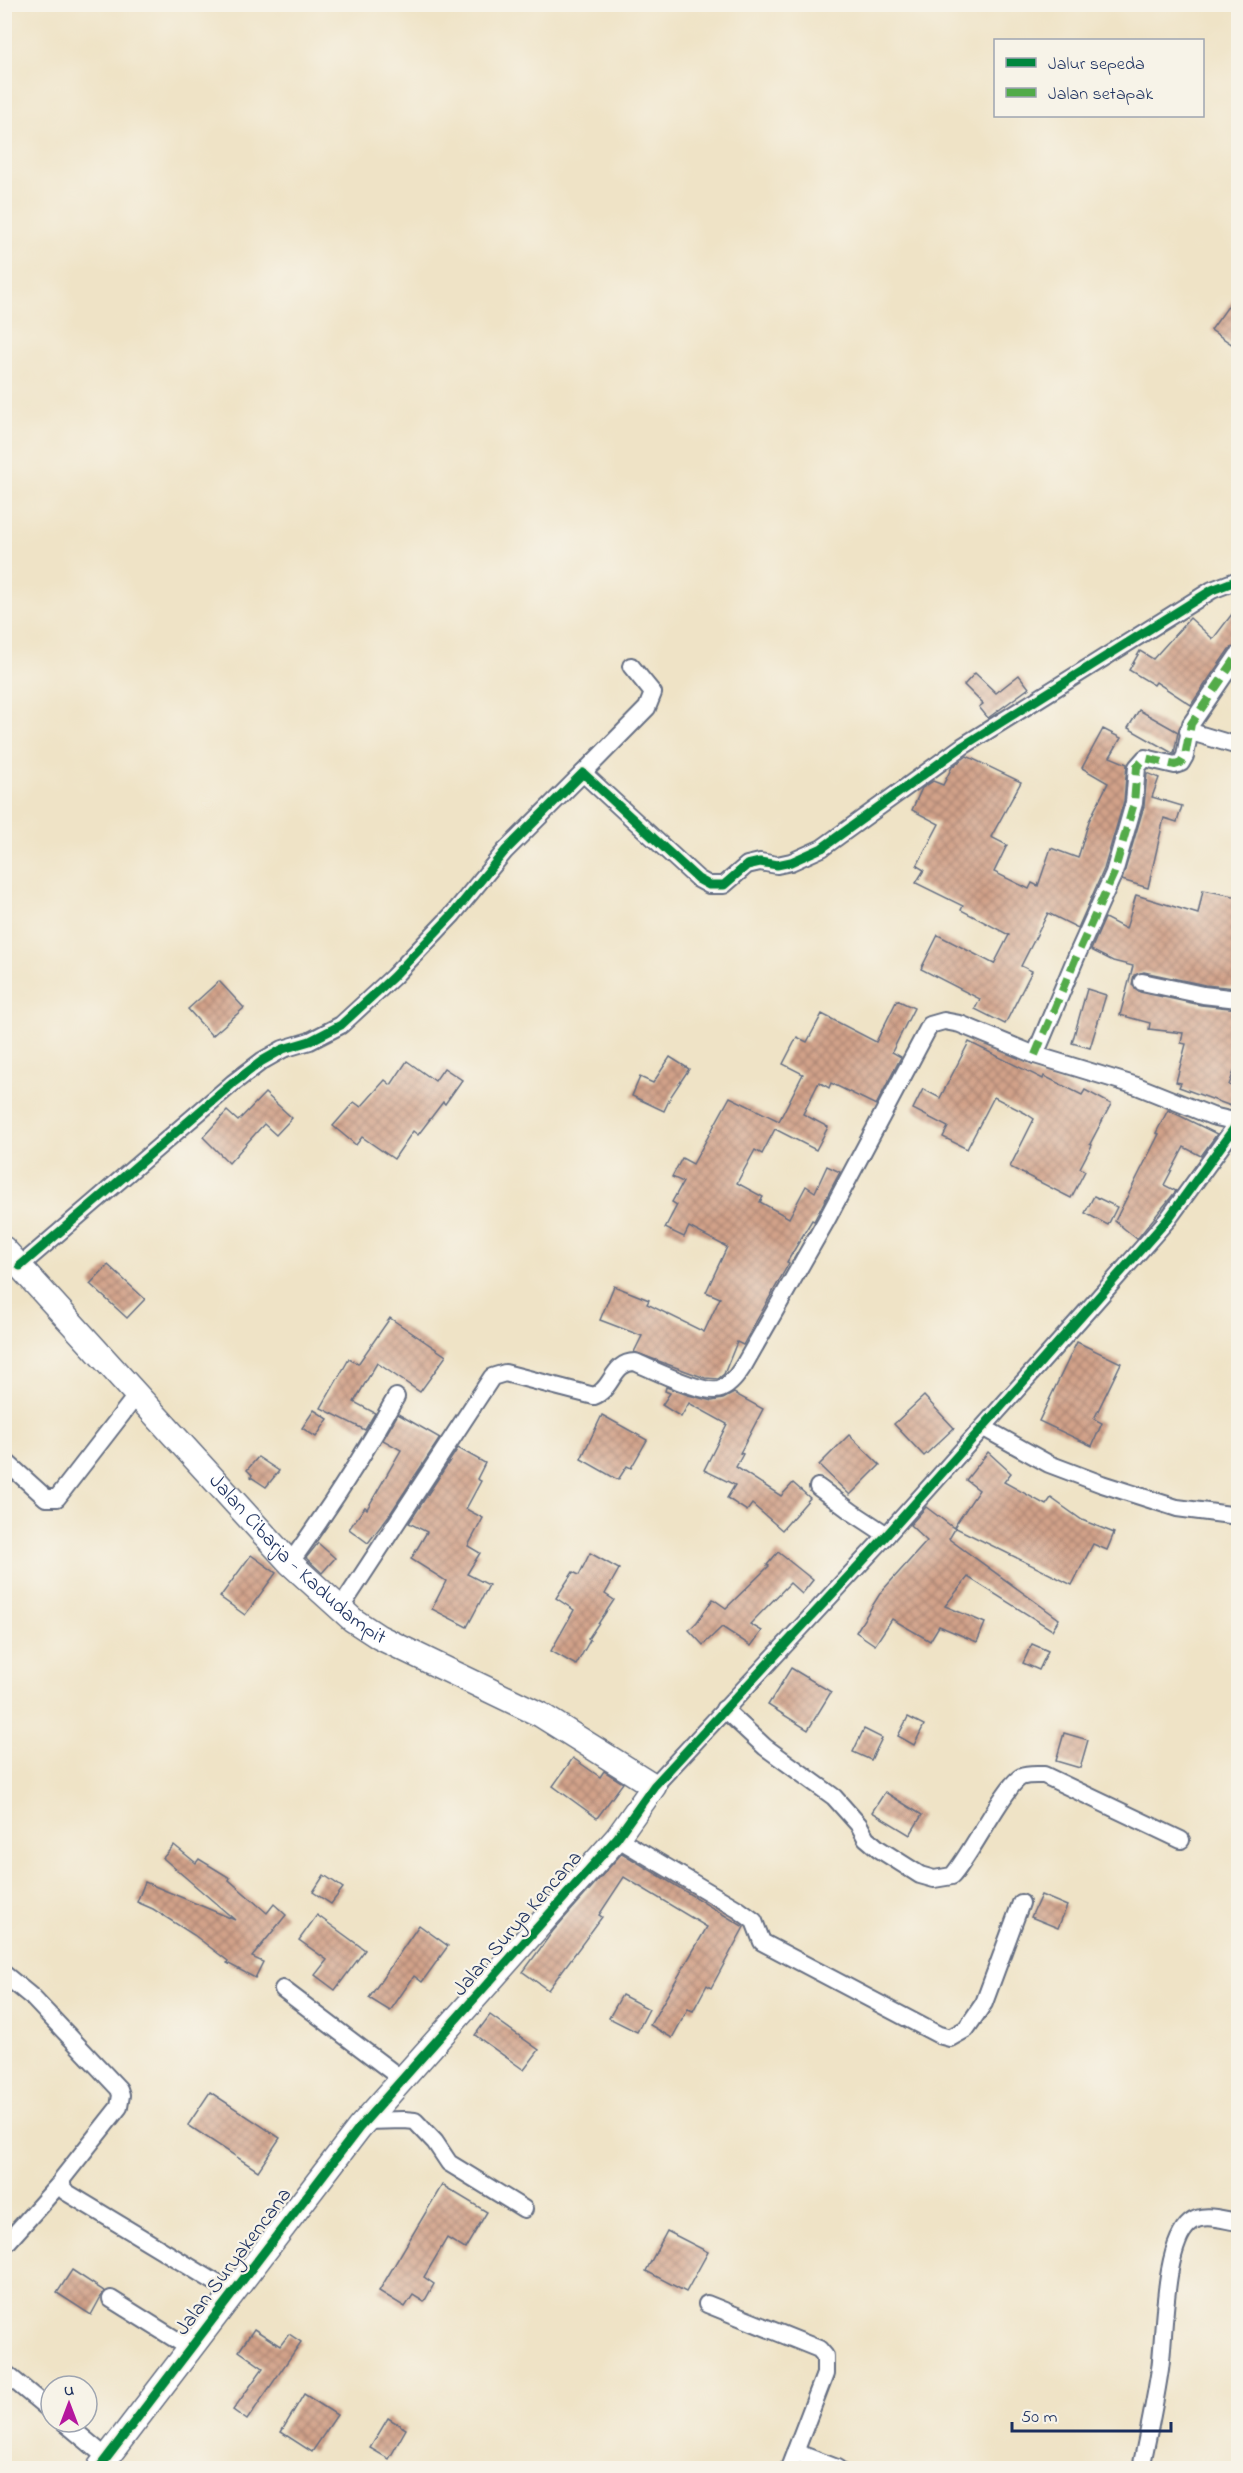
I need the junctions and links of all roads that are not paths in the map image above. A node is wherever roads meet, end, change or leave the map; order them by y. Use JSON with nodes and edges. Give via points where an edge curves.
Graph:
{"nodes":[{"id":1,"x":1239,"y":580,"type":"edge"},
{"id":2,"x":1239,"y":656,"type":"edge"},
{"id":3,"x":631,"y":666,"type":"dead end"},
{"id":4,"x":1188,"y":731,"type":"junction"},
{"id":5,"x":1239,"y":747,"type":"edge"},
{"id":6,"x":583,"y":773,"type":"junction"},
{"id":7,"x":1142,"y":982,"type":"dead end"},
{"id":8,"x":1239,"y":999,"type":"edge"},
{"id":9,"x":1035,"y":1055,"type":"junction"},
{"id":10,"x":1239,"y":1123,"type":"edge"},
{"id":11,"x":12,"y":1258,"type":"edge"},
{"id":12,"x":136,"y":1396,"type":"junction"},
{"id":13,"x":396,"y":1397,"type":"dead end"},
{"id":14,"x":984,"y":1428,"type":"junction"},
{"id":15,"x":4,"y":1460,"type":"edge"},
{"id":16,"x":818,"y":1487,"type":"dead end"},
{"id":17,"x":1239,"y":1516,"type":"edge"},
{"id":18,"x":887,"y":1535,"type":"junction"},
{"id":19,"x":290,"y":1563,"type":"junction"},
{"id":20,"x":340,"y":1609,"type":"junction"},
{"id":21,"x":724,"y":1709,"type":"junction"},
{"id":22,"x":654,"y":1786,"type":"junction"},
{"id":23,"x":617,"y":1838,"type":"junction"},
{"id":24,"x":1181,"y":1840,"type":"dead end"},
{"id":25,"x":1021,"y":1903,"type":"dead end"},
{"id":26,"x":4,"y":1974,"type":"edge"},
{"id":27,"x":283,"y":1989,"type":"dead end"},
{"id":28,"x":403,"y":2080,"type":"junction"},
{"id":29,"x":365,"y":2121,"type":"junction"},
{"id":30,"x":61,"y":2182,"type":"junction"},
{"id":31,"x":524,"y":2209,"type":"dead end"},
{"id":32,"x":1239,"y":2222,"type":"edge"},
{"id":33,"x":4,"y":2246,"type":"edge"},
{"id":34,"x":233,"y":2293,"type":"junction"},
{"id":35,"x":111,"y":2299,"type":"dead end"},
{"id":36,"x":707,"y":2304,"type":"dead end"},
{"id":37,"x":191,"y":2349,"type":"junction"},
{"id":38,"x":4,"y":2372,"type":"edge"},
{"id":39,"x":39,"y":2401,"type":"edge"},
{"id":40,"x":75,"y":2434,"type":"edge"},
{"id":41,"x":795,"y":2452,"type":"junction"},
{"id":42,"x":103,"y":2463,"type":"edge"},
{"id":43,"x":789,"y":2469,"type":"edge"},
{"id":44,"x":837,"y":2469,"type":"edge"},
{"id":45,"x":1141,"y":2469,"type":"edge"}],
"edges":[{"from":1,"to":6,"type":"street","via":[[1212,590],[963,746],[822,848],[791,862],[747,865],[724,885],[709,885],[698,879]]},
{"from":2,"to":4,"type":"street"},
{"from":3,"to":6,"type":"street","via":[[653,693],[652,700]]},
{"from":4,"to":5,"type":"street"},
{"from":4,"to":9,"type":"street","via":[[1181,763],[1145,758],[1137,768],[1134,803],[1114,873]]},
{"from":6,"to":11,"type":"street","via":[[504,851],[446,922],[341,1025],[262,1061]]},
{"from":7,"to":8,"type":"street"},
{"from":9,"to":10,"type":"street"},
{"from":9,"to":20,"type":"street","via":[[960,1024],[944,1021],[930,1025],[826,1221],[731,1383],[708,1391],[635,1362],[623,1364],[602,1393],[594,1396],[505,1373],[492,1377]]},
{"from":10,"to":14,"type":"street","via":[[1168,1219]]},
{"from":11,"to":12,"type":"street","name":"Jalan Cibarja - Kadudampit"},
{"from":12,"to":15,"type":"street","via":[[57,1498],[46,1498]]},
{"from":12,"to":19,"type":"street","name":"Jalan Cibarja - Kadudampit"},
{"from":13,"to":19,"type":"street","via":[[356,1467]]},
{"from":14,"to":17,"type":"street","via":[[1049,1464],[1102,1484],[1177,1508]]},
{"from":14,"to":18,"type":"street"},
{"from":16,"to":18,"type":"street"},
{"from":18,"to":21,"type":"street"},
{"from":19,"to":20,"type":"street","name":"Jalan Cibarja - Kadudampit"},
{"from":20,"to":22,"type":"street","name":"Jalan Cibarja - Kadudampit","via":[[380,1637],[541,1715]]},
{"from":21,"to":22,"type":"street"},
{"from":21,"to":24,"type":"street","via":[[765,1748],[834,1797],[866,1838],[920,1875],[934,1879],[952,1876],[1010,1787],[1019,1778],[1029,1776],[1044,1775]]},
{"from":22,"to":23,"type":"street","name":"Jalan Surya Kencana"},
{"from":23,"to":25,"type":"street","via":[[754,1921],[762,1942],[950,2038],[966,2029],[984,2003]]},
{"from":23,"to":28,"type":"street","name":"Jalan Surya Kencana"},
{"from":26,"to":30,"type":"street","via":[[32,1997],[121,2095],[119,2107]]},
{"from":27,"to":28,"type":"street"},
{"from":28,"to":29,"type":"street","name":"Jalan Suryakencana"},
{"from":29,"to":31,"type":"street","via":[[415,2121],[449,2163]]},
{"from":29,"to":34,"type":"street","name":"Jalan Suryakencana"},
{"from":30,"to":33,"type":"street"},
{"from":30,"to":34,"type":"street","via":[[70,2195]]},
{"from":32,"to":45,"type":"street","via":[[1202,2217],[1188,2225],[1179,2240],[1167,2291],[1160,2367]]},
{"from":34,"to":37,"type":"street","name":"Jalan Suryakencana"},
{"from":35,"to":37,"type":"street"},
{"from":36,"to":41,"type":"street","via":[[819,2349],[825,2356],[825,2374]]},
{"from":37,"to":42,"type":"street","name":"Jalan Suryakencana"},
{"from":38,"to":39,"type":"street"},
{"from":40,"to":42,"type":"street"},
{"from":41,"to":43,"type":"street"},
{"from":41,"to":44,"type":"street"}]}
